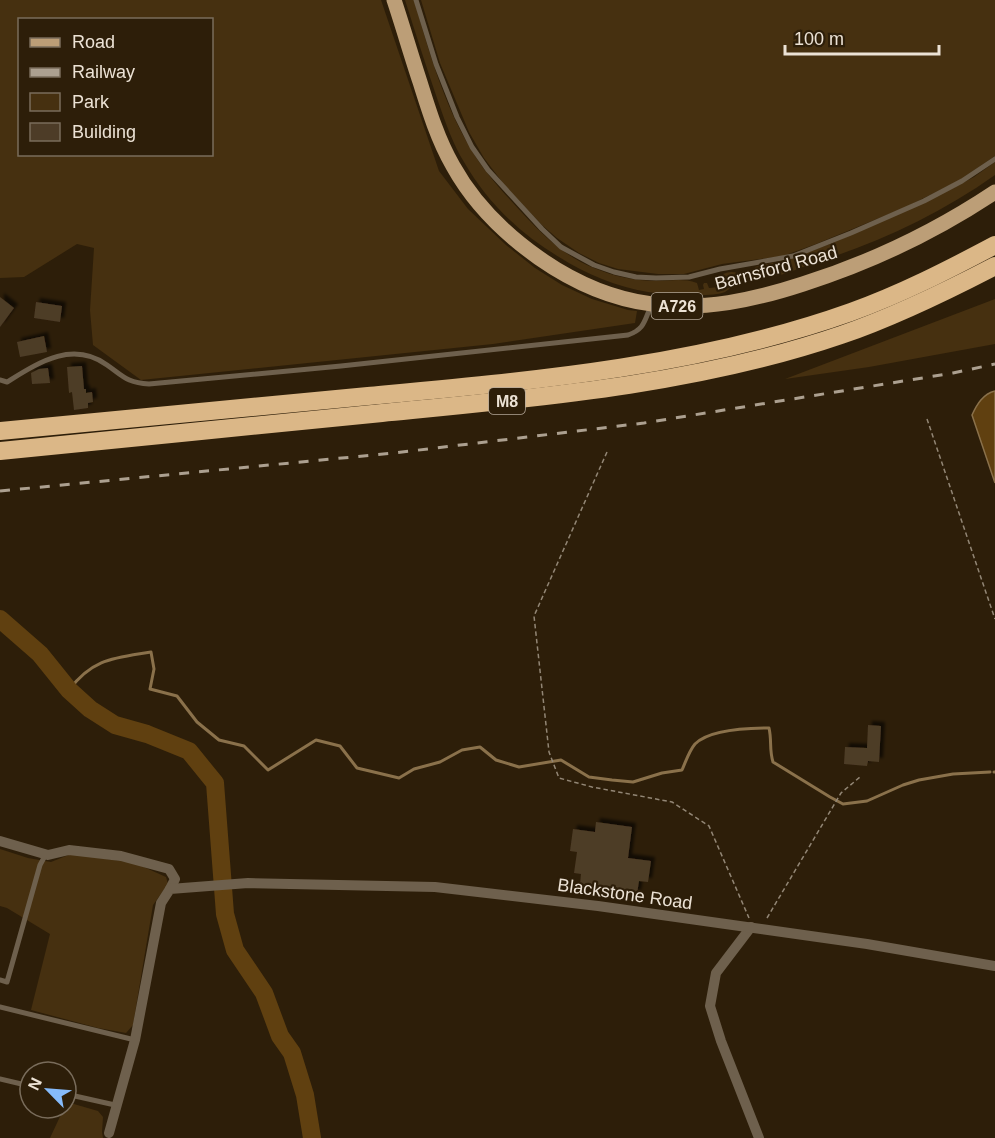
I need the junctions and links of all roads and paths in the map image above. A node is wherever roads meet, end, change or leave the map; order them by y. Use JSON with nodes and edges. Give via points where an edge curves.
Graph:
{"nodes":[{"id":1,"x":394,"y":0,"type":"edge"},
{"id":2,"x":416,"y":0,"type":"edge"},
{"id":3,"x":995,"y":159,"type":"edge"},
{"id":4,"x":995,"y":192,"type":"edge"},
{"id":5,"x":995,"y":239,"type":"edge"},
{"id":6,"x":995,"y":245,"type":"edge"},
{"id":7,"x":970,"y":258,"type":"junction"},
{"id":8,"x":995,"y":266,"type":"edge"},
{"id":9,"x":651,"y":304,"type":"junction"},
{"id":10,"x":0,"y":380,"type":"edge"},
{"id":11,"x":927,"y":419,"type":"dead end"},
{"id":12,"x":0,"y":431,"type":"edge"},
{"id":13,"x":0,"y":451,"type":"edge"},
{"id":14,"x":607,"y":452,"type":"dead end"},
{"id":15,"x":995,"y":620,"type":"edge"},
{"id":16,"x":860,"y":777,"type":"dead end"},
{"id":17,"x":0,"y":841,"type":"edge"},
{"id":18,"x":46,"y":854,"type":"junction"},
{"id":19,"x":170,"y":889,"type":"junction"},
{"id":20,"x":756,"y":928,"type":"junction"},
{"id":21,"x":995,"y":966,"type":"edge"},
{"id":22,"x":0,"y":980,"type":"edge"},
{"id":23,"x":0,"y":1007,"type":"edge"},
{"id":24,"x":135,"y":1040,"type":"junction"},
{"id":25,"x":0,"y":1079,"type":"edge"},
{"id":26,"x":18,"y":1083,"type":"edge"},
{"id":27,"x":78,"y":1097,"type":"edge"},
{"id":28,"x":116,"y":1105,"type":"junction"},
{"id":29,"x":109,"y":1133,"type":"dead end"},
{"id":30,"x":759,"y":1138,"type":"edge"}],
"edges":[{"from":1,"to":9,"type":"main road","name":"Barnsford Road","number":"A726","via":[[434,125],[454,168],[477,201],[516,242],[559,271],[606,293]]},
{"from":2,"to":3,"type":"lane","via":[[457,117],[488,170],[561,247],[614,272],[636,277],[689,277],[793,256],[924,201]]},
{"from":4,"to":9,"type":"main road","name":"Barnsford Road","number":"A726","via":[[911,241],[829,276],[731,303],[696,307]]},
{"from":5,"to":7,"type":"highway","number":"M8"},
{"from":6,"to":7,"type":"highway","number":"M8"},
{"from":7,"to":12,"type":"highway","number":"M8","via":[[936,277],[852,312],[723,348],[645,363],[447,389]]},
{"from":8,"to":13,"type":"highway","number":"M8","via":[[928,300],[840,335],[692,373],[493,402]]},
{"from":9,"to":10,"type":"lane","via":[[646,320],[637,332],[628,335],[148,384],[124,378],[92,356],[78,354],[45,360],[8,382]]},
{"from":11,"to":15,"type":"path"},
{"from":14,"to":20,"type":"path","via":[[534,616],[549,753],[559,777],[672,802],[709,826]]},
{"from":16,"to":20,"type":"path","via":[[840,793]]},
{"from":17,"to":18,"type":"street"},
{"from":18,"to":19,"type":"street","via":[[69,850],[121,856],[169,869],[176,879]]},
{"from":18,"to":22,"type":"lane","via":[[7,982]]},
{"from":19,"to":20,"type":"street","name":"Blackstone Road","via":[[248,883],[435,887]]},
{"from":19,"to":24,"type":"street","via":[[161,903]]},
{"from":20,"to":21,"type":"street","name":"Blackstone Road"},
{"from":20,"to":30,"type":"street","via":[[716,973],[710,1006]]},
{"from":23,"to":24,"type":"lane"},
{"from":24,"to":28,"type":"street"},
{"from":25,"to":26,"type":"lane"},
{"from":27,"to":28,"type":"lane"},
{"from":28,"to":29,"type":"street"}]}
